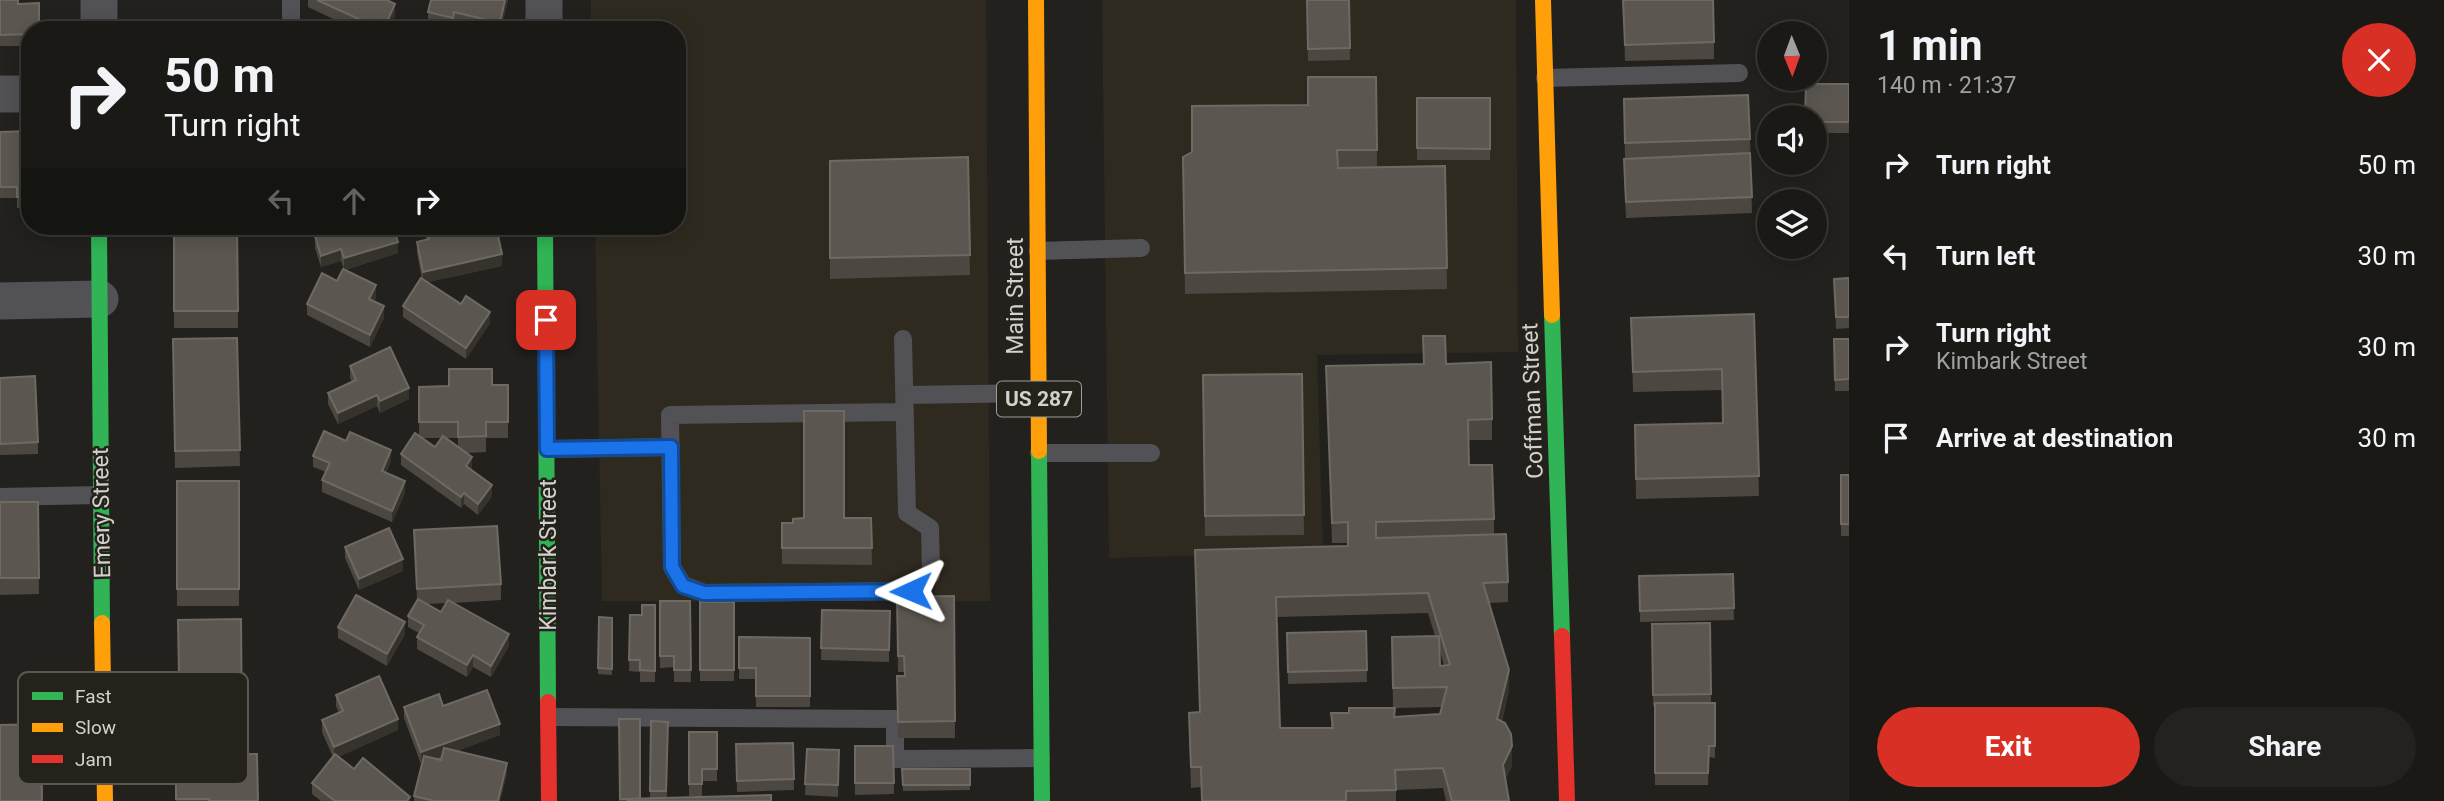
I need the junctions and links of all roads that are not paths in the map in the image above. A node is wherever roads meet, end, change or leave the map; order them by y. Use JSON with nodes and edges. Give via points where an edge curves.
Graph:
{"nodes":[{"id":1,"x":99,"y":0,"type":"edge"},
{"id":2,"x":290,"y":0,"type":"edge"},
{"id":3,"x":544,"y":0,"type":"edge"},
{"id":4,"x":1036,"y":0,"type":"edge"},
{"id":5,"x":1543,"y":0,"type":"edge"},
{"id":6,"x":99,"y":21,"type":"edge"},
{"id":7,"x":291,"y":21,"type":"edge"},
{"id":8,"x":544,"y":21,"type":"edge"},
{"id":9,"x":1739,"y":73,"type":"dead end"},
{"id":10,"x":1545,"y":78,"type":"junction"},
{"id":11,"x":0,"y":94,"type":"edge"},
{"id":12,"x":21,"y":94,"type":"edge"},
{"id":13,"x":99,"y":235,"type":"edge"},
{"id":14,"x":545,"y":235,"type":"edge"},
{"id":15,"x":1141,"y":248,"type":"dead end"},
{"id":16,"x":1038,"y":251,"type":"junction"},
{"id":17,"x":100,"y":299,"type":"junction"},
{"id":18,"x":0,"y":301,"type":"edge"},
{"id":19,"x":903,"y":339,"type":"dead end"},
{"id":20,"x":1039,"y":393,"type":"junction"},
{"id":21,"x":905,"y":404,"type":"junction"},
{"id":22,"x":671,"y":447,"type":"junction"},
{"id":23,"x":547,"y":449,"type":"junction"},
{"id":24,"x":1039,"y":453,"type":"junction"},
{"id":25,"x":1151,"y":453,"type":"dead end"},
{"id":26,"x":100,"y":495,"type":"junction"},
{"id":27,"x":0,"y":497,"type":"edge"},
{"id":28,"x":103,"y":672,"type":"edge"},
{"id":29,"x":548,"y":717,"type":"junction"},
{"id":30,"x":1041,"y":758,"type":"junction"},
{"id":31,"x":549,"y":801,"type":"edge"},
{"id":32,"x":1042,"y":801,"type":"edge"},
{"id":33,"x":1567,"y":801,"type":"edge"}],
"edges":[{"from":1,"to":6,"type":"street"},
{"from":2,"to":7,"type":"lane"},
{"from":3,"to":8,"type":"street"},
{"from":4,"to":16,"type":"main road","name":"Main Street","number":"US 287"},
{"from":5,"to":10,"type":"main road","name":"Coffman Street"},
{"from":9,"to":10,"type":"lane"},
{"from":10,"to":33,"type":"main road","name":"Coffman Street"},
{"from":11,"to":12,"type":"street"},
{"from":13,"to":17,"type":"main road","name":"Emery Street"},
{"from":14,"to":23,"type":"main road","name":"Kimbark Street"},
{"from":15,"to":16,"type":"lane"},
{"from":16,"to":20,"type":"main road","name":"Main Street","number":"US 287"},
{"from":17,"to":18,"type":"street"},
{"from":17,"to":26,"type":"main road","name":"Emery Street"},
{"from":19,"to":21,"type":"lane"},
{"from":20,"to":21,"type":"lane"},
{"from":20,"to":24,"type":"main road","name":"Main Street","number":"US 287"},
{"from":21,"to":22,"type":"lane","via":[[670,415]]},
{"from":21,"to":22,"type":"lane","via":[[907,513],[930,527],[931,575],[911,591],[704,593],[683,586],[672,567]]},
{"from":22,"to":23,"type":"lane"},
{"from":23,"to":29,"type":"main road","name":"Kimbark Street"},
{"from":24,"to":25,"type":"lane"},
{"from":24,"to":30,"type":"main road","name":"Main Street","number":"US 287"},
{"from":26,"to":27,"type":"lane"},
{"from":26,"to":28,"type":"main road","name":"Emery Street"},
{"from":29,"to":30,"type":"lane","via":[[895,719],[895,759]]},
{"from":29,"to":31,"type":"main road","name":"Kimbark Street"},
{"from":30,"to":32,"type":"main road","name":"Main Street","number":"US 287"}]}
